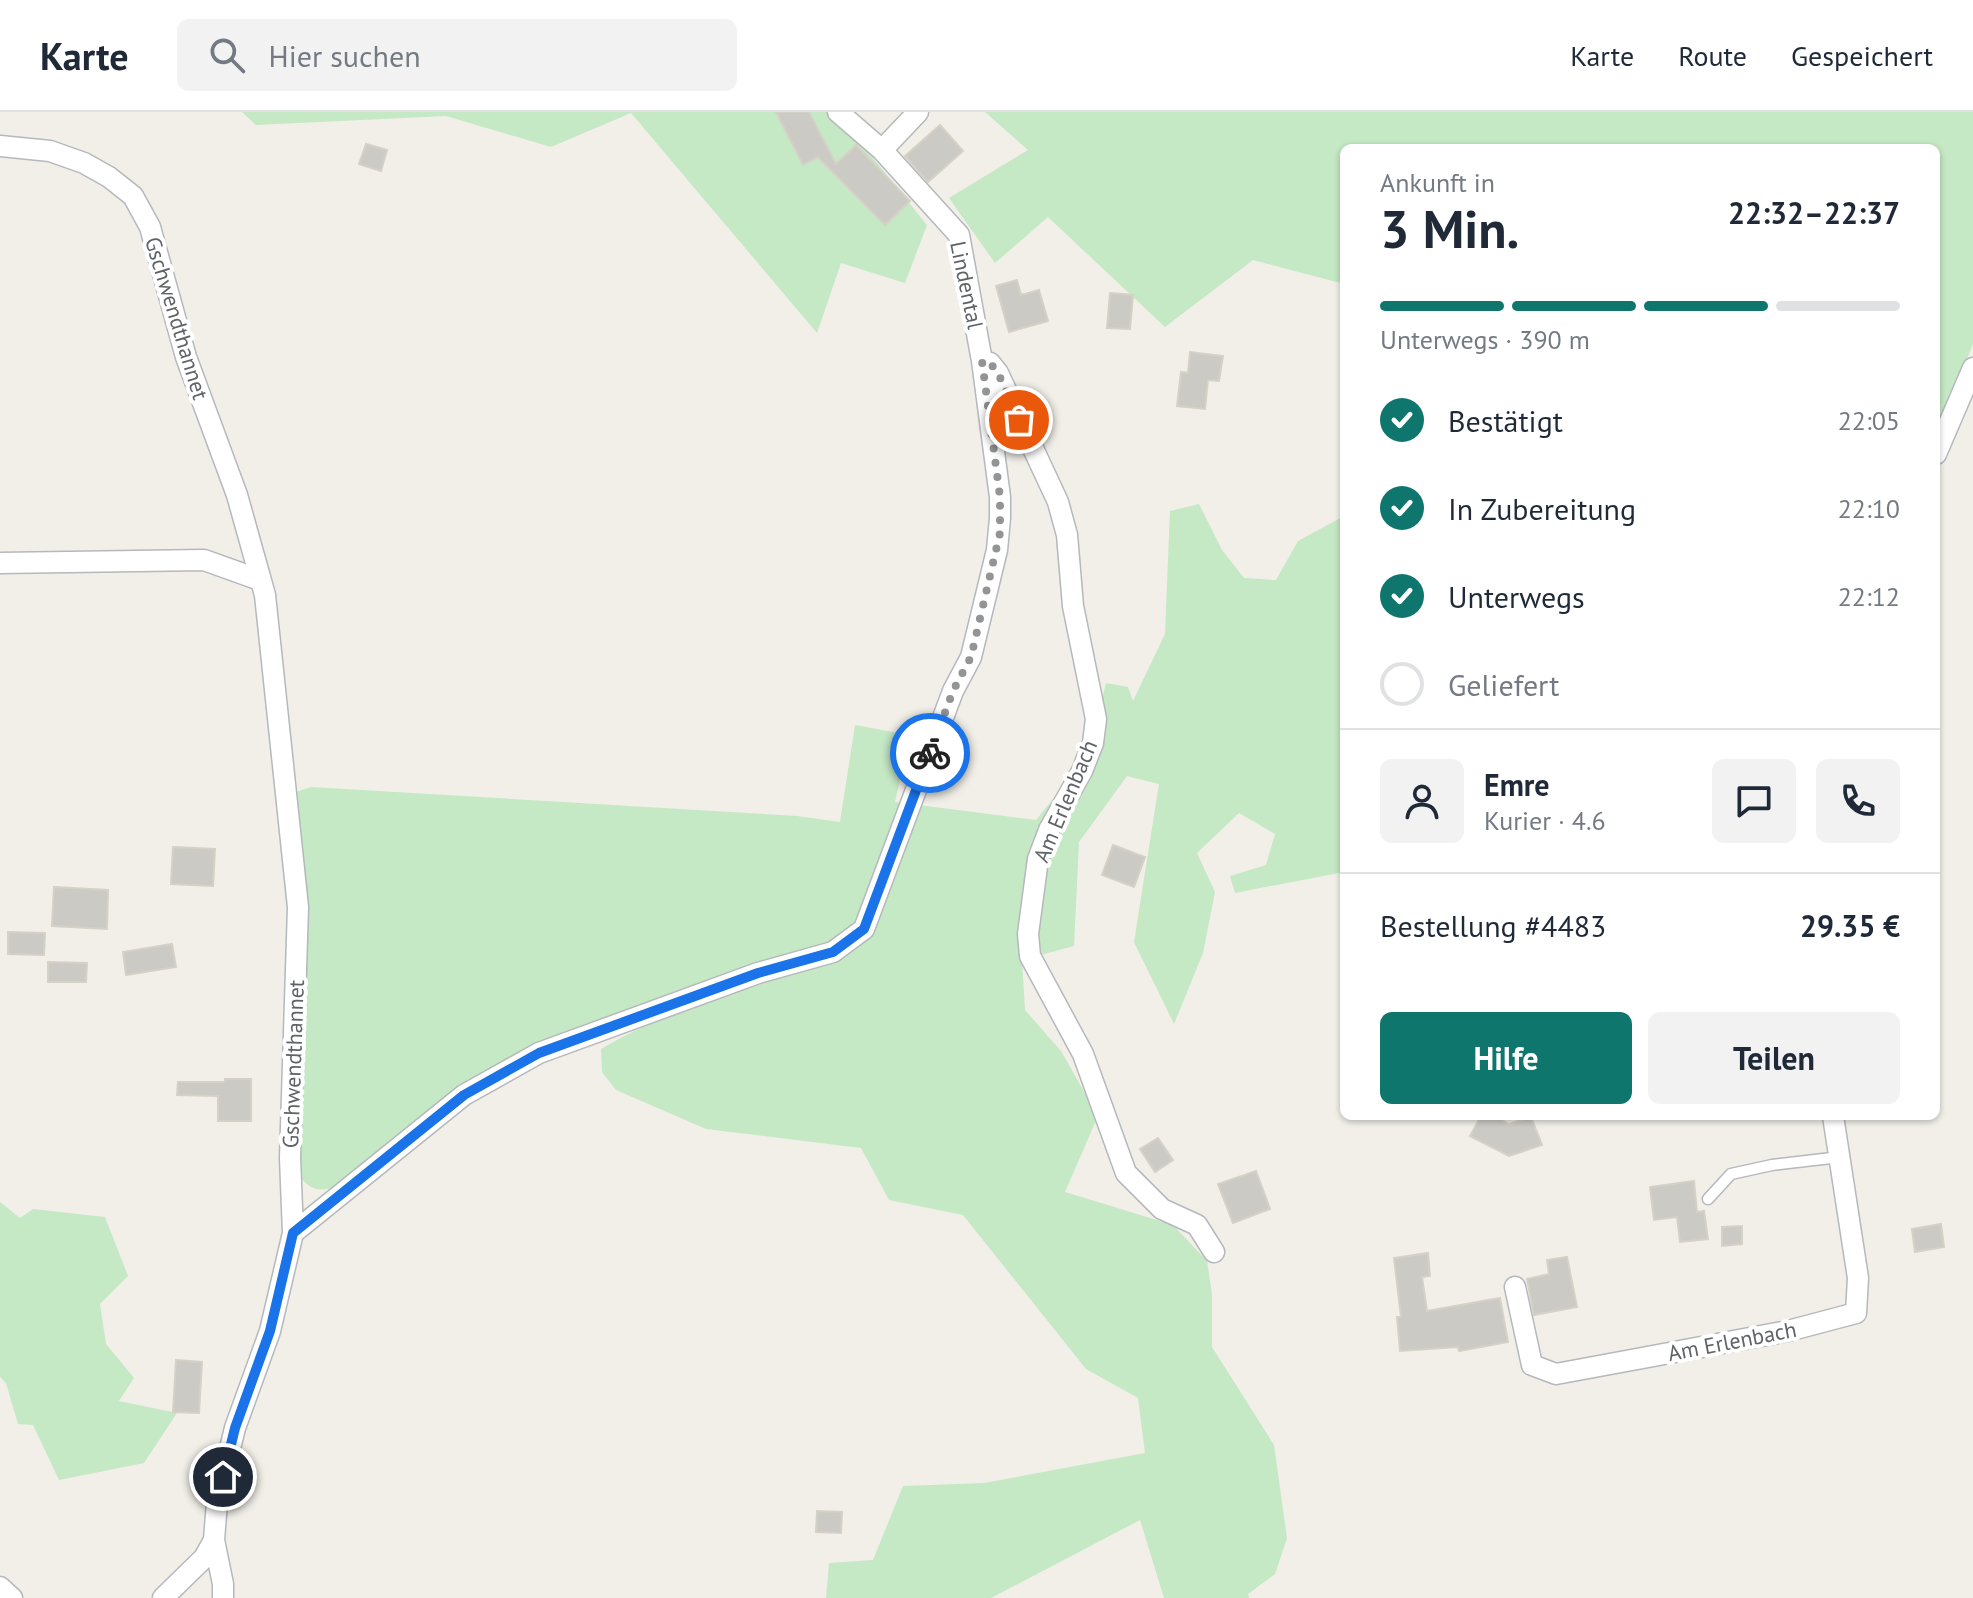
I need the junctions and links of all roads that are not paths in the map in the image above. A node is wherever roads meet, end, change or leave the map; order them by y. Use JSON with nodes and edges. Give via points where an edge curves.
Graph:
{"nodes":[{"id":1,"x":838,"y":112,"type":"edge"},
{"id":2,"x":918,"y":112,"type":"edge"},
{"id":3,"x":0,"y":146,"type":"edge"},
{"id":4,"x":882,"y":150,"type":"junction"},
{"id":5,"x":982,"y":361,"type":"junction"},
{"id":6,"x":1971,"y":379,"type":"edge"},
{"id":7,"x":1940,"y":445,"type":"edge"},
{"id":8,"x":0,"y":563,"type":"edge"},
{"id":9,"x":260,"y":580,"type":"junction"},
{"id":10,"x":1834,"y":1120,"type":"edge"},
{"id":11,"x":1840,"y":1157,"type":"junction"},
{"id":12,"x":291,"y":1190,"type":"junction"},
{"id":13,"x":1708,"y":1199,"type":"dead end"},
{"id":14,"x":330,"y":1201,"type":"junction"},
{"id":15,"x":293,"y":1233,"type":"junction"},
{"id":16,"x":1214,"y":1252,"type":"dead end"},
{"id":17,"x":1515,"y":1287,"type":"dead end"},
{"id":18,"x":214,"y":1540,"type":"junction"},
{"id":19,"x":0,"y":1587,"type":"edge"},
{"id":20,"x":12,"y":1598,"type":"edge"},
{"id":21,"x":163,"y":1598,"type":"edge"},
{"id":22,"x":223,"y":1598,"type":"edge"}],
"edges":[{"from":1,"to":4,"type":"street","name":"Lindental"},
{"from":2,"to":4,"type":"street"},
{"from":3,"to":9,"type":"street","name":"Gschwendthannet","via":[[50,151],[84,163],[133,196],[150,227],[186,357],[237,495]]},
{"from":4,"to":5,"type":"street","name":"Lindental","via":[[959,235]]},
{"from":5,"to":14,"type":"street","name":"Lindental","via":[[1000,497],[997,550],[971,657],[953,691],[864,929],[833,952],[758,973],[539,1053],[464,1095]]},
{"from":5,"to":16,"type":"street","name":"Am Erlenbach","via":[[998,373],[1058,502],[1096,719],[1082,771],[1038,859],[1030,956],[1083,1054],[1126,1173],[1162,1209],[1197,1225]]},
{"from":6,"to":7,"type":"street"},
{"from":8,"to":9,"type":"street","via":[[204,560]]},
{"from":9,"to":12,"type":"street","name":"Gschwendthannet","via":[[298,907]]},
{"from":10,"to":11,"type":"street","name":"Am Erlenbach"},
{"from":11,"to":13,"type":"lane","via":[[1731,1174]]},
{"from":11,"to":17,"type":"street","name":"Am Erlenbach","via":[[1858,1278],[1856,1313],[1788,1331],[1556,1374],[1532,1365]]},
{"from":12,"to":14,"type":"street"},
{"from":12,"to":15,"type":"street","name":"Gschwendthannet"},
{"from":14,"to":15,"type":"street","name":"Lindental"},
{"from":15,"to":18,"type":"street","name":"Gschwendthannet","via":[[270,1331],[235,1428],[217,1502]]},
{"from":18,"to":21,"type":"street","via":[[204,1558]]},
{"from":18,"to":22,"type":"street","name":"Gschwendthannet"},
{"from":19,"to":20,"type":"street"}]}
